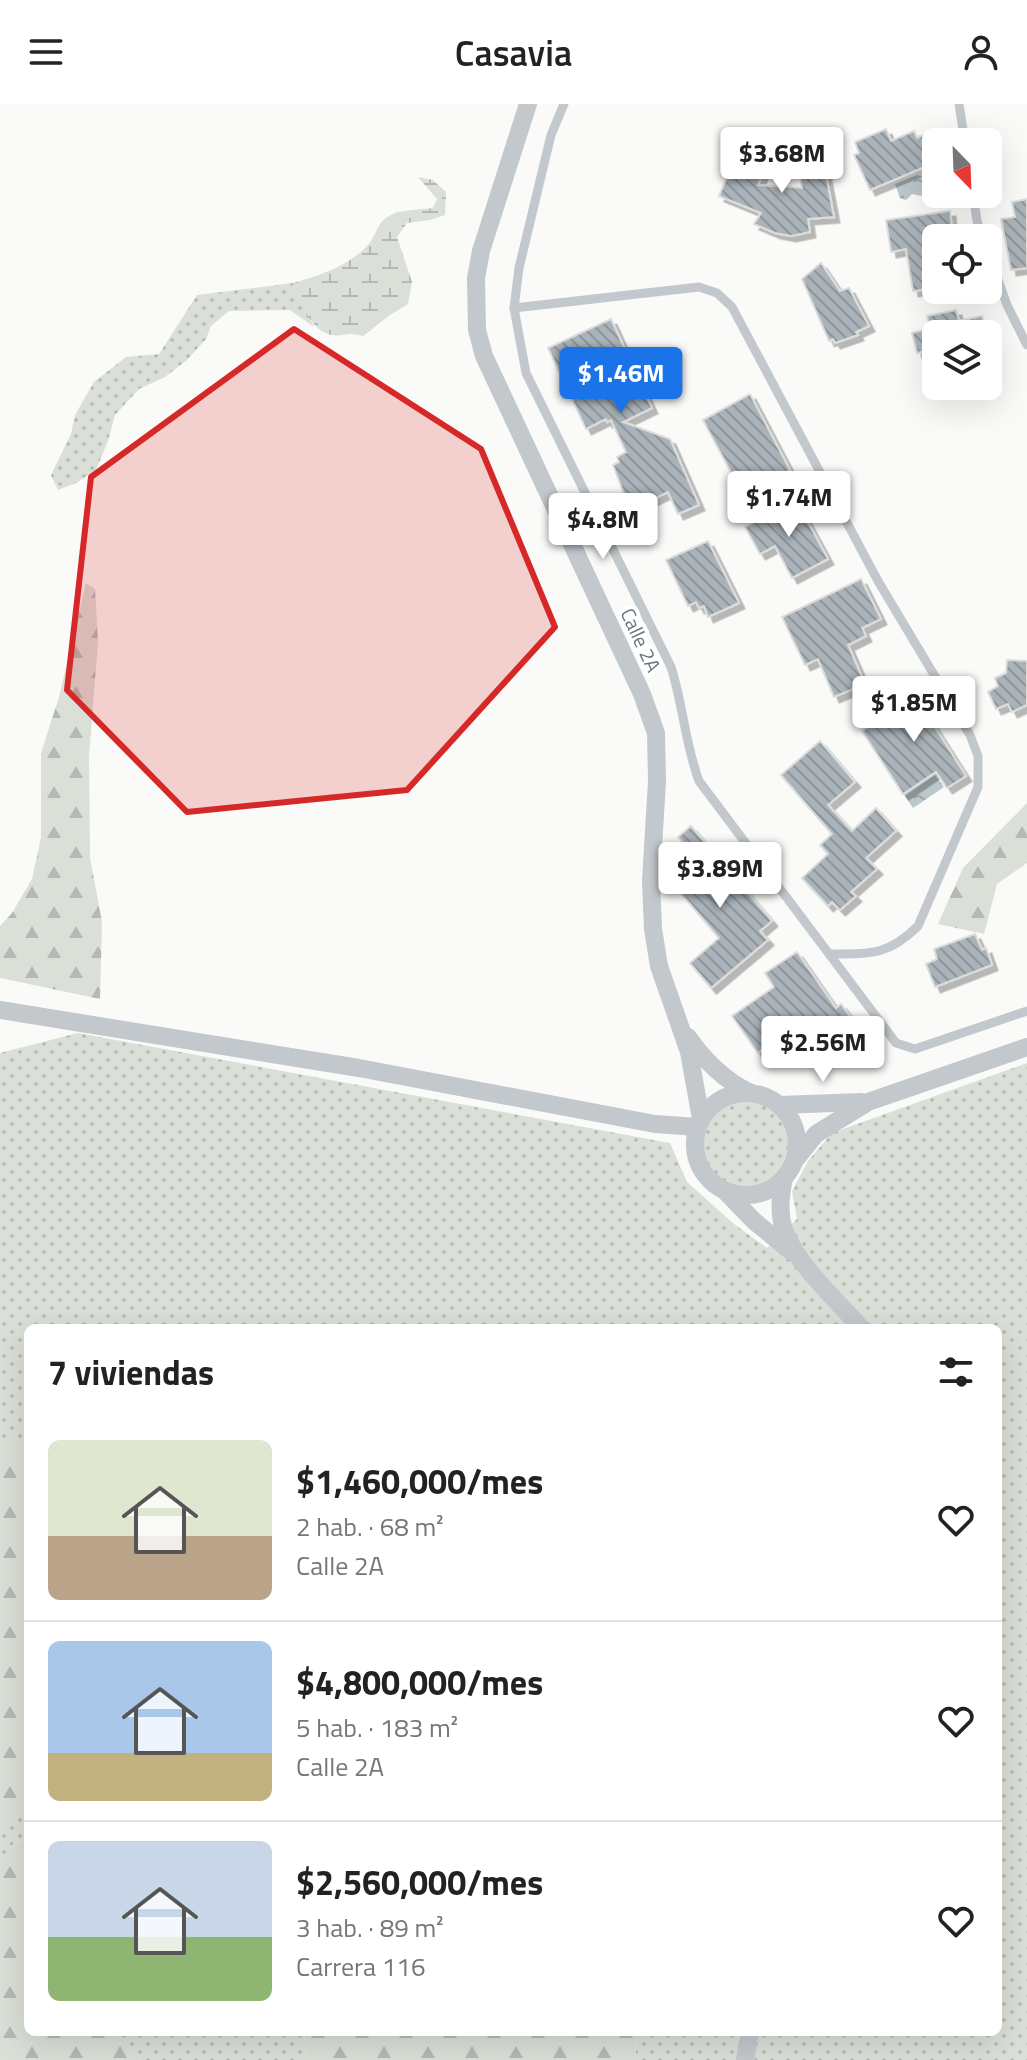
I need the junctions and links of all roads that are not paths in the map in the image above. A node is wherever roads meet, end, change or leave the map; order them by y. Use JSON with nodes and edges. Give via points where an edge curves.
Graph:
{"nodes":[{"id":1,"x":528,"y":104,"type":"edge"},
{"id":2,"x":564,"y":104,"type":"edge"},
{"id":3,"x":959,"y":104,"type":"edge"},
{"id":4,"x":963,"y":128,"type":"edge"},
{"id":5,"x":1002,"y":291,"type":"edge"},
{"id":6,"x":514,"y":308,"type":"junction"},
{"id":7,"x":1027,"y":345,"type":"edge"},
{"id":8,"x":831,"y":954,"type":"junction"},
{"id":9,"x":0,"y":1010,"type":"edge"},
{"id":10,"x":1027,"y":1011,"type":"edge"},
{"id":11,"x":683,"y":1030,"type":"junction"},
{"id":12,"x":1027,"y":1047,"type":"edge"},
{"id":13,"x":751,"y":1093,"type":"junction"},
{"id":14,"x":868,"y":1102,"type":"junction"},
{"id":15,"x":780,"y":1105,"type":"junction"},
{"id":16,"x":699,"y":1123,"type":"junction"},
{"id":17,"x":655,"y":1124,"type":"junction"},
{"id":18,"x":694,"y":1146,"type":"junction"},
{"id":19,"x":795,"y":1159,"type":"junction"},
{"id":20,"x":784,"y":1178,"type":"junction"},
{"id":21,"x":725,"y":1191,"type":"junction"},
{"id":22,"x":800,"y":1258,"type":"junction"},
{"id":23,"x":858,"y":1324,"type":"edge"},
{"id":24,"x":749,"y":2036,"type":"edge"},
{"id":25,"x":745,"y":2060,"type":"edge"}],
"edges":[{"from":1,"to":11,"type":"street","name":"Calle 2A","via":[[481,251],[477,330],[484,356],[656,733],[653,929],[659,966]]},
{"from":2,"to":6,"type":"lane","via":[[551,135]]},
{"from":3,"to":4,"type":"lane"},
{"from":5,"to":7,"type":"lane"},
{"from":6,"to":8,"type":"lane","via":[[526,373],[671,667],[699,781]]},
{"from":6,"to":8,"type":"lane","via":[[689,287],[717,293],[732,307],[878,581],[970,735],[978,756],[978,787],[918,926],[885,951]]},
{"from":8,"to":10,"type":"lane","via":[[904,1048],[915,1049]]},
{"from":9,"to":17,"type":"street","via":[[359,1068]]},
{"from":11,"to":13,"type":"street","name":"Calle 2A","via":[[698,1052]]},
{"from":11,"to":16,"type":"street","name":"Calle 2A","via":[[694,1070]]},
{"from":12,"to":14,"type":"street"},
{"from":13,"to":15,"type":"street"},
{"from":13,"to":16,"type":"street","via":[[722,1098]]},
{"from":14,"to":15,"type":"street"},
{"from":14,"to":19,"type":"street","via":[[816,1134]]},
{"from":15,"to":19,"type":"street","via":[[796,1129]]},
{"from":16,"to":17,"type":"street"},
{"from":16,"to":18,"type":"street"},
{"from":17,"to":18,"type":"street"},
{"from":18,"to":21,"type":"street","via":[[703,1173]]},
{"from":19,"to":20,"type":"street"},
{"from":20,"to":21,"type":"street","via":[[763,1193]]},
{"from":20,"to":22,"type":"street","via":[[782,1222]]},
{"from":21,"to":22,"type":"street"},
{"from":22,"to":23,"type":"street"},
{"from":24,"to":25,"type":"street"}]}
